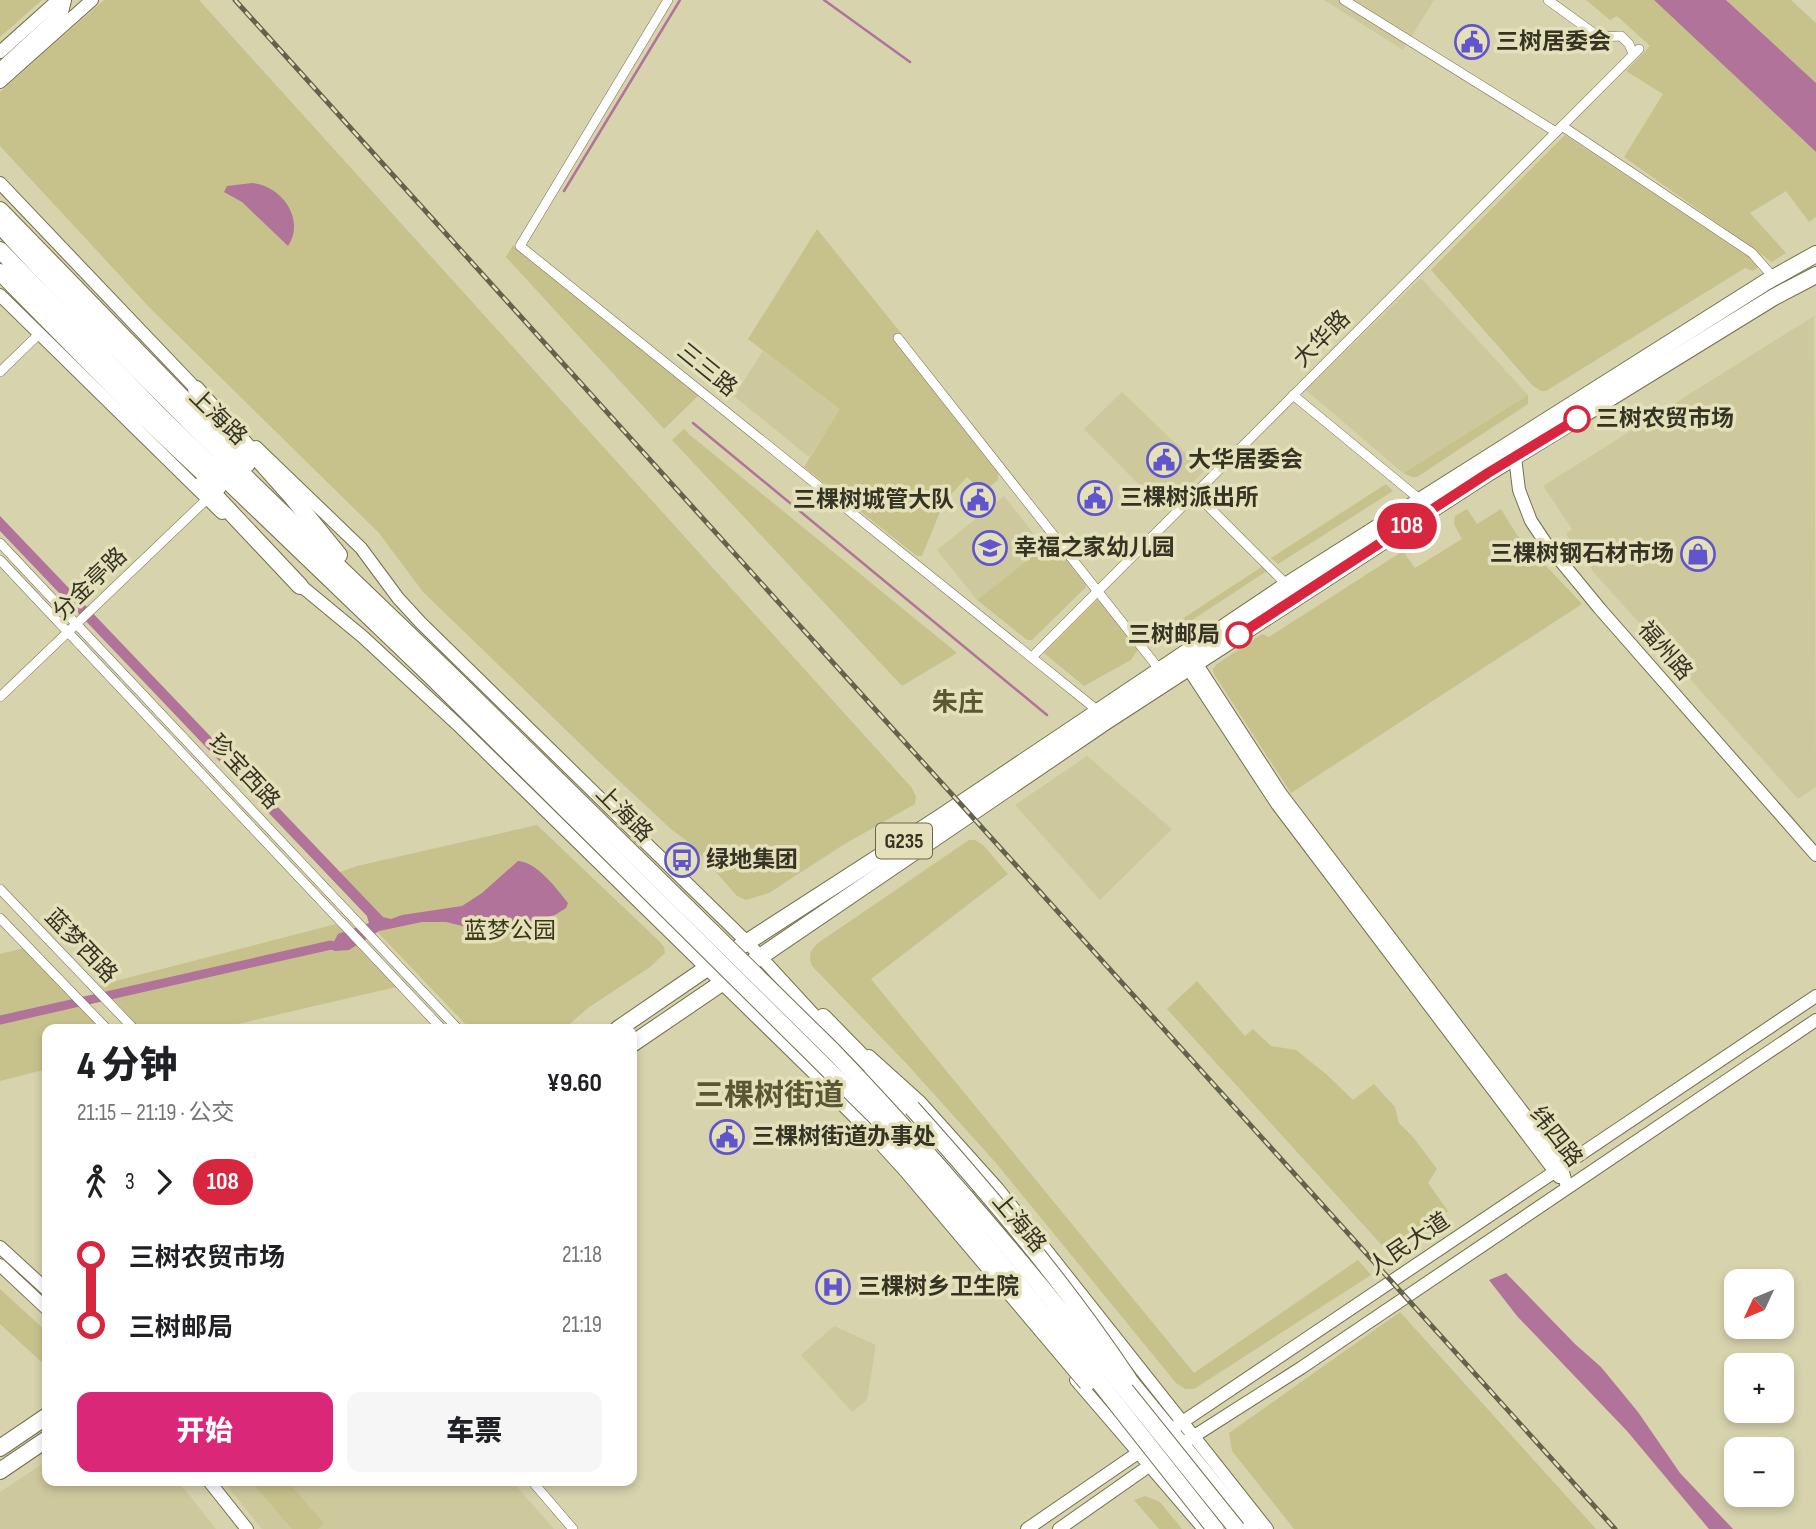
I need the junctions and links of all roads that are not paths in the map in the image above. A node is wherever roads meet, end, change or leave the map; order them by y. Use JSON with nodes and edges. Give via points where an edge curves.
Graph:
{"nodes":[{"id":1,"x":61,"y":0,"type":"edge"},
{"id":2,"x":92,"y":0,"type":"edge"},
{"id":3,"x":668,"y":0,"type":"edge"},
{"id":4,"x":1344,"y":0,"type":"edge"},
{"id":5,"x":1548,"y":0,"type":"edge"},
{"id":6,"x":0,"y":52,"type":"edge"},
{"id":7,"x":0,"y":72,"type":"edge"},
{"id":8,"x":0,"y":82,"type":"edge"},
{"id":9,"x":1559,"y":129,"type":"junction"},
{"id":10,"x":0,"y":183,"type":"edge"},
{"id":11,"x":0,"y":188,"type":"edge"},
{"id":12,"x":0,"y":210,"type":"edge"},
{"id":13,"x":0,"y":225,"type":"edge"},
{"id":14,"x":61,"y":248,"type":"junction"},
{"id":15,"x":0,"y":250,"type":"edge"},
{"id":16,"x":1816,"y":254,"type":"edge"},
{"id":17,"x":0,"y":272,"type":"edge"},
{"id":18,"x":1816,"y":275,"type":"edge"},
{"id":19,"x":1774,"y":278,"type":"junction"},
{"id":20,"x":0,"y":295,"type":"edge"},
{"id":21,"x":39,"y":334,"type":"junction"},
{"id":22,"x":898,"y":338,"type":"dead end"},
{"id":23,"x":0,"y":372,"type":"edge"},
{"id":24,"x":196,"y":389,"type":"junction"},
{"id":25,"x":1293,"y":395,"type":"junction"},
{"id":26,"x":133,"y":407,"type":"junction"},
{"id":27,"x":1515,"y":457,"type":"junction"},
{"id":28,"x":1195,"y":494,"type":"junction"},
{"id":29,"x":207,"y":499,"type":"junction"},
{"id":30,"x":1426,"y":505,"type":"junction"},
{"id":31,"x":0,"y":543,"type":"edge"},
{"id":32,"x":340,"y":556,"type":"junction"},
{"id":33,"x":0,"y":560,"type":"edge"},
{"id":34,"x":1287,"y":585,"type":"junction"},
{"id":35,"x":300,"y":586,"type":"junction"},
{"id":36,"x":1097,"y":591,"type":"junction"},
{"id":37,"x":77,"y":624,"type":"junction"},
{"id":38,"x":68,"y":632,"type":"junction"},
{"id":39,"x":396,"y":633,"type":"junction"},
{"id":40,"x":1033,"y":656,"type":"junction"},
{"id":41,"x":1192,"y":666,"type":"junction"},
{"id":42,"x":1159,"y":669,"type":"junction"},
{"id":43,"x":443,"y":678,"type":"junction"},
{"id":44,"x":0,"y":697,"type":"edge"},
{"id":45,"x":1092,"y":706,"type":"dead end"},
{"id":46,"x":1816,"y":855,"type":"edge"},
{"id":47,"x":0,"y":889,"type":"edge"},
{"id":48,"x":0,"y":918,"type":"edge"},
{"id":49,"x":747,"y":942,"type":"junction"},
{"id":50,"x":766,"y":961,"type":"junction"},
{"id":51,"x":707,"y":968,"type":"junction"},
{"id":52,"x":723,"y":983,"type":"junction"},
{"id":53,"x":1816,"y":996,"type":"edge"},
{"id":54,"x":823,"y":1017,"type":"junction"},
{"id":55,"x":1816,"y":1020,"type":"edge"},
{"id":56,"x":102,"y":1024,"type":"edge"},
{"id":57,"x":129,"y":1024,"type":"edge"},
{"id":58,"x":437,"y":1024,"type":"edge"},
{"id":59,"x":453,"y":1024,"type":"edge"},
{"id":60,"x":625,"y":1024,"type":"edge"},
{"id":61,"x":637,"y":1041,"type":"edge"},
{"id":62,"x":823,"y":1082,"type":"junction"},
{"id":63,"x":1558,"y":1168,"type":"junction"},
{"id":64,"x":1567,"y":1187,"type":"junction"},
{"id":65,"x":0,"y":1247,"type":"edge"},
{"id":66,"x":0,"y":1265,"type":"edge"},
{"id":67,"x":42,"y":1285,"type":"edge"},
{"id":68,"x":42,"y":1303,"type":"edge"},
{"id":69,"x":42,"y":1419,"type":"edge"},
{"id":70,"x":1177,"y":1425,"type":"junction"},
{"id":71,"x":1188,"y":1439,"type":"junction"},
{"id":72,"x":42,"y":1442,"type":"edge"},
{"id":73,"x":0,"y":1448,"type":"edge"},
{"id":74,"x":1139,"y":1452,"type":"junction"},
{"id":75,"x":1150,"y":1466,"type":"junction"},
{"id":76,"x":0,"y":1471,"type":"edge"},
{"id":77,"x":213,"y":1486,"type":"edge"},
{"id":78,"x":536,"y":1486,"type":"edge"},
{"id":79,"x":1208,"y":1526,"type":"edge"},
{"id":80,"x":247,"y":1529,"type":"edge"},
{"id":81,"x":573,"y":1529,"type":"edge"},
{"id":82,"x":1027,"y":1529,"type":"edge"},
{"id":83,"x":1059,"y":1529,"type":"edge"},
{"id":84,"x":1238,"y":1529,"type":"edge"},
{"id":85,"x":1253,"y":1529,"type":"edge"},
{"id":86,"x":1267,"y":1529,"type":"edge"}],
"edges":[{"from":1,"to":6,"type":"street"},
{"from":1,"to":7,"type":"highway","via":[[54,22]]},
{"from":2,"to":8,"type":"street"},
{"from":3,"to":40,"type":"street","name":"三三路","via":[[520,246]]},
{"from":4,"to":9,"type":"street"},
{"from":5,"to":9,"type":"street","name":"大华路","via":[[1599,37],[1621,36],[1636,51]]},
{"from":9,"to":19,"type":"street","via":[[1752,253]]},
{"from":9,"to":25,"type":"street","name":"大华路"},
{"from":10,"to":14,"type":"street","name":"上海路"},
{"from":11,"to":14,"type":"street"},
{"from":12,"to":32,"type":"highway"},
{"from":13,"to":39,"type":"highway","name":"上海路","via":[[65,297]]},
{"from":14,"to":24,"type":"street","name":"上海路"},
{"from":15,"to":39,"type":"highway","name":"上海路","via":[[170,426]]},
{"from":16,"to":19,"type":"highway","number":"G235"},
{"from":17,"to":26,"type":"highway"},
{"from":18,"to":27,"type":"highway","number":"G235"},
{"from":19,"to":30,"type":"highway","number":"G235"},
{"from":20,"to":21,"type":"street"},
{"from":21,"to":23,"type":"street"},
{"from":21,"to":29,"type":"street"},
{"from":22,"to":36,"type":"street"},
{"from":24,"to":32,"type":"highway"},
{"from":24,"to":49,"type":"street","name":"上海路","via":[[361,548],[421,623]]},
{"from":25,"to":28,"type":"street","name":"大华路"},
{"from":25,"to":30,"type":"street"},
{"from":26,"to":35,"type":"highway"},
{"from":26,"to":39,"type":"highway","via":[[314,577]]},
{"from":27,"to":30,"type":"highway","number":"G235"},
{"from":27,"to":46,"type":"street","name":"福州路","via":[[1521,498],[1545,542]]},
{"from":28,"to":34,"type":"street"},
{"from":28,"to":36,"type":"street","name":"大华路"},
{"from":29,"to":35,"type":"street"},
{"from":29,"to":37,"type":"street","name":"分金亭路"},
{"from":30,"to":34,"type":"highway","number":"G235"},
{"from":30,"to":41,"type":"highway","number":"G235"},
{"from":31,"to":37,"type":"street","name":"珍宝西路"},
{"from":32,"to":39,"type":"highway","via":[[386,604]]},
{"from":33,"to":38,"type":"street","name":"珍宝西路"},
{"from":34,"to":42,"type":"highway","number":"G235"},
{"from":35,"to":51,"type":"street","via":[[393,664]]},
{"from":36,"to":40,"type":"street","name":"大华路"},
{"from":36,"to":42,"type":"street"},
{"from":37,"to":38,"type":"street","name":"分金亭路"},
{"from":37,"to":59,"type":"street","name":"珍宝西路"},
{"from":38,"to":44,"type":"street","name":"分金亭路"},
{"from":38,"to":58,"type":"street","name":"珍宝西路"},
{"from":39,"to":43,"type":"highway","name":"上海路"},
{"from":40,"to":45,"type":"street","name":"三三路"},
{"from":41,"to":50,"type":"highway","number":"G235"},
{"from":41,"to":63,"type":"street","name":"纬四路","via":[[1277,804]]},
{"from":42,"to":49,"type":"highway","number":"G235"},
{"from":43,"to":79,"type":"highway","name":"上海路","bridge":true,"via":[[921,1167],[1076,1353]]},
{"from":43,"to":84,"type":"highway","name":"上海路","bridge":true,"via":[[883,1102],[1024,1264]]},
{"from":47,"to":57,"type":"street","name":"蓝梦西路"},
{"from":48,"to":56,"type":"street","name":"蓝梦西路"},
{"from":49,"to":50,"type":"street","name":"上海路"},
{"from":49,"to":51,"type":"highway","number":"G235"},
{"from":50,"to":52,"type":"highway","number":"G235"},
{"from":50,"to":54,"type":"street","name":"上海路"},
{"from":50,"to":70,"type":"street","name":"上海路","via":[[981,1197]]},
{"from":51,"to":52,"type":"street"},
{"from":51,"to":60,"type":"highway","number":"G235"},
{"from":52,"to":61,"type":"highway","number":"G235"},
{"from":52,"to":62,"type":"street"},
{"from":53,"to":63,"type":"street","name":"人民大道"},
{"from":54,"to":70,"type":"street","name":"上海路","via":[[920,1102],[998,1189]]},
{"from":54,"to":84,"type":"highway","bridge":true,"via":[[912,1108],[1004,1214],[1207,1479]]},
{"from":55,"to":64,"type":"street","name":"人民大道"},
{"from":62,"to":74,"type":"street"},
{"from":62,"to":79,"type":"highway","bridge":true,"via":[[907,1170]]},
{"from":63,"to":64,"type":"street","name":"纬四路"},
{"from":63,"to":70,"type":"street","name":"人民大道"},
{"from":64,"to":71,"type":"street","name":"人民大道"},
{"from":65,"to":67,"type":"street"},
{"from":66,"to":68,"type":"street"},
{"from":69,"to":73,"type":"highway"},
{"from":70,"to":71,"type":"street","name":"上海路"},
{"from":70,"to":74,"type":"street","name":"人民大道"},
{"from":71,"to":75,"type":"street","name":"人民大道"},
{"from":71,"to":85,"type":"street","name":"上海路"},
{"from":71,"to":86,"type":"street","name":"上海路"},
{"from":72,"to":76,"type":"highway"},
{"from":74,"to":75,"type":"street"},
{"from":74,"to":82,"type":"street","name":"人民大道"},
{"from":75,"to":79,"type":"street"},
{"from":75,"to":83,"type":"street","name":"人民大道"},
{"from":77,"to":80,"type":"street"},
{"from":78,"to":81,"type":"street"}]}
